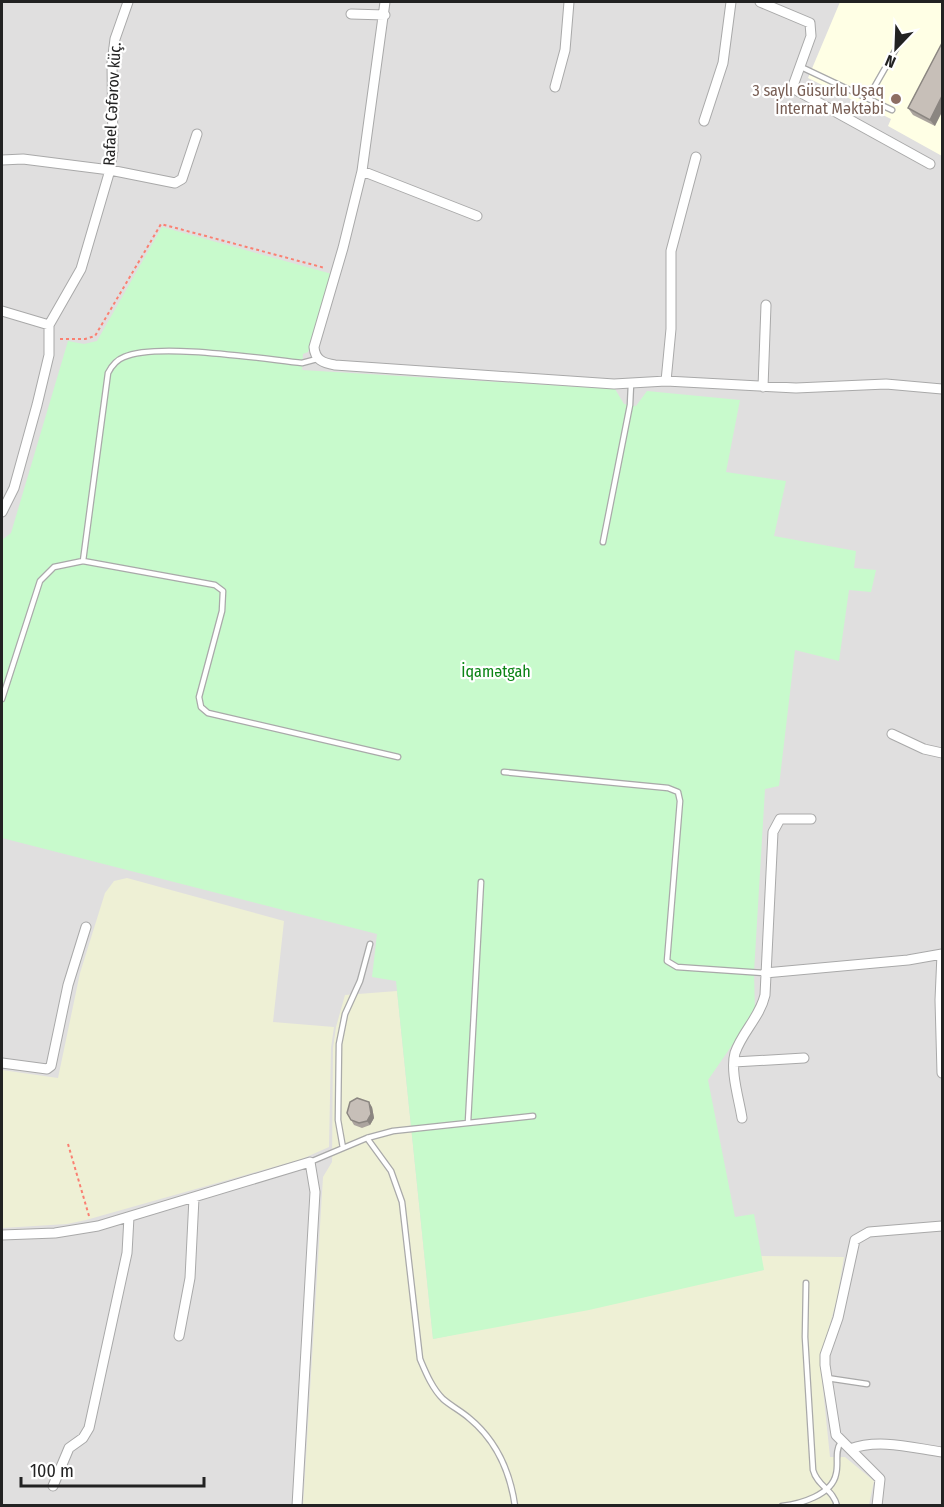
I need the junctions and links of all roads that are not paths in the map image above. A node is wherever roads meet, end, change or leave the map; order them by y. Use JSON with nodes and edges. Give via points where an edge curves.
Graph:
{"nodes":[{"id":1,"x":128,"y":2,"type":"edge"},
{"id":2,"x":385,"y":2,"type":"edge"},
{"id":3,"x":568,"y":2,"type":"edge"},
{"id":4,"x":731,"y":2,"type":"edge"},
{"id":5,"x":760,"y":2,"type":"edge"},
{"id":6,"x":351,"y":14,"type":"dead end"},
{"id":7,"x":385,"y":15,"type":"junction"},
{"id":8,"x":900,"y":42,"type":"dead end"},
{"id":9,"x":799,"y":66,"type":"junction"},
{"id":10,"x":555,"y":87,"type":"dead end"},
{"id":11,"x":868,"y":98,"type":"junction"},
{"id":12,"x":892,"y":111,"type":"dead end"},
{"id":13,"x":704,"y":121,"type":"dead end"},
{"id":14,"x":197,"y":134,"type":"dead end"},
{"id":15,"x":696,"y":157,"type":"dead end"},
{"id":16,"x":2,"y":160,"type":"edge"},
{"id":17,"x":930,"y":165,"type":"dead end"},
{"id":18,"x":110,"y":170,"type":"junction"},
{"id":19,"x":362,"y":171,"type":"junction"},
{"id":20,"x":477,"y":216,"type":"dead end"},
{"id":21,"x":766,"y":305,"type":"dead end"},
{"id":22,"x":2,"y":311,"type":"edge"},
{"id":23,"x":50,"y":326,"type":"junction"},
{"id":24,"x":318,"y":358,"type":"junction"},
{"id":25,"x":666,"y":381,"type":"junction"},
{"id":26,"x":631,"y":384,"type":"junction"},
{"id":27,"x":763,"y":387,"type":"junction"},
{"id":28,"x":942,"y":389,"type":"edge"},
{"id":29,"x":2,"y":512,"type":"edge"},
{"id":30,"x":603,"y":543,"type":"dead end"},
{"id":31,"x":83,"y":561,"type":"junction"},
{"id":32,"x":2,"y":699,"type":"edge"},
{"id":33,"x":892,"y":734,"type":"dead end"},
{"id":34,"x":942,"y":753,"type":"edge"},
{"id":35,"x":398,"y":757,"type":"dead end"},
{"id":36,"x":504,"y":772,"type":"dead end"},
{"id":37,"x":811,"y":819,"type":"dead end"},
{"id":38,"x":481,"y":882,"type":"dead end"},
{"id":39,"x":86,"y":927,"type":"dead end"},
{"id":40,"x":370,"y":944,"type":"dead end"},
{"id":41,"x":942,"y":954,"type":"edge"},
{"id":42,"x":765,"y":973,"type":"junction"},
{"id":43,"x":804,"y":1058,"type":"dead end"},
{"id":44,"x":734,"y":1062,"type":"junction"},
{"id":45,"x":2,"y":1063,"type":"edge"},
{"id":46,"x":942,"y":1073,"type":"edge"},
{"id":47,"x":533,"y":1116,"type":"dead end"},
{"id":48,"x":742,"y":1118,"type":"dead end"},
{"id":49,"x":468,"y":1122,"type":"junction"},
{"id":50,"x":367,"y":1138,"type":"junction"},
{"id":51,"x":343,"y":1148,"type":"junction"},
{"id":52,"x":310,"y":1162,"type":"junction"},
{"id":53,"x":194,"y":1198,"type":"junction"},
{"id":54,"x":129,"y":1217,"type":"junction"},
{"id":55,"x":942,"y":1226,"type":"edge"},
{"id":56,"x":2,"y":1234,"type":"edge"},
{"id":57,"x":806,"y":1283,"type":"dead end"},
{"id":58,"x":179,"y":1335,"type":"dead end"},
{"id":59,"x":827,"y":1378,"type":"junction"},
{"id":60,"x":867,"y":1384,"type":"dead end"},
{"id":61,"x":840,"y":1442,"type":"junction"},
{"id":62,"x":850,"y":1449,"type":"junction"},
{"id":63,"x":942,"y":1452,"type":"edge"},
{"id":64,"x":53,"y":1486,"type":"dead end"},
{"id":65,"x":825,"y":1488,"type":"junction"},
{"id":66,"x":297,"y":1506,"type":"edge"},
{"id":67,"x":515,"y":1506,"type":"edge"},
{"id":68,"x":782,"y":1506,"type":"edge"},
{"id":69,"x":837,"y":1506,"type":"edge"},
{"id":70,"x":877,"y":1506,"type":"edge"}],
"edges":[{"from":1,"to":18,"type":"street","name":"Rafael Cəfərov küç.","via":[[111,63]]},
{"from":2,"to":7,"type":"street"},
{"from":3,"to":10,"type":"street","via":[[565,50]]},
{"from":4,"to":13,"type":"street","via":[[723,63]]},
{"from":5,"to":9,"type":"street","via":[[810,23],[811,36]]},
{"from":6,"to":7,"type":"street"},
{"from":7,"to":19,"type":"street"},
{"from":8,"to":11,"type":"lane"},
{"from":9,"to":11,"type":"lane"},
{"from":9,"to":17,"type":"street","via":[[795,89]]},
{"from":11,"to":12,"type":"lane"},
{"from":14,"to":18,"type":"street","via":[[179,182]]},
{"from":15,"to":25,"type":"street","via":[[671,251]]},
{"from":16,"to":18,"type":"street"},
{"from":18,"to":23,"type":"street","name":"Rafael Cəfərov küç.","via":[[81,269]]},
{"from":19,"to":20,"type":"street"},
{"from":19,"to":24,"type":"street","via":[[314,347]]},
{"from":21,"to":27,"type":"street"},
{"from":22,"to":23,"type":"street"},
{"from":23,"to":29,"type":"street","name":"Rafael Cəfərov küç.","via":[[48,364],[17,478]]},
{"from":24,"to":26,"type":"street","via":[[335,365]]},
{"from":24,"to":31,"type":"lane","via":[[302,363],[186,352],[137,354],[113,363],[108,373]]},
{"from":25,"to":26,"type":"street"},
{"from":25,"to":27,"type":"street"},
{"from":26,"to":30,"type":"lane"},
{"from":27,"to":28,"type":"street","via":[[877,384]]},
{"from":31,"to":32,"type":"lane","via":[[54,567],[40,581]]},
{"from":31,"to":35,"type":"lane","via":[[215,585],[223,591],[222,611],[200,697],[201,707],[208,713]]},
{"from":33,"to":34,"type":"street"},
{"from":36,"to":42,"type":"lane","via":[[678,792],[667,961],[677,967]]},
{"from":37,"to":42,"type":"street","via":[[780,819],[772,832]]},
{"from":38,"to":49,"type":"lane"},
{"from":39,"to":45,"type":"street","via":[[68,985],[51,1066],[47,1069]]},
{"from":40,"to":51,"type":"lane","via":[[360,981],[345,1014],[339,1044],[338,1120]]},
{"from":41,"to":42,"type":"street"},
{"from":41,"to":46,"type":"street"},
{"from":42,"to":44,"type":"street","via":[[763,1002]]},
{"from":43,"to":44,"type":"street"},
{"from":44,"to":48,"type":"street"},
{"from":47,"to":49,"type":"lane"},
{"from":49,"to":50,"type":"lane","via":[[410,1128]]},
{"from":50,"to":51,"type":"lane"},
{"from":50,"to":67,"type":"lane","via":[[391,1171],[402,1202],[420,1359],[443,1399],[469,1418],[497,1449],[508,1472]]},
{"from":51,"to":52,"type":"lane"},
{"from":52,"to":53,"type":"street"},
{"from":52,"to":66,"type":"street","via":[[315,1192]]},
{"from":53,"to":54,"type":"street"},
{"from":53,"to":58,"type":"street","via":[[190,1278]]},
{"from":54,"to":56,"type":"street","via":[[55,1233]]},
{"from":54,"to":64,"type":"street","via":[[127,1253],[89,1428],[69,1448]]},
{"from":55,"to":59,"type":"street","via":[[869,1232],[855,1240],[825,1355]]},
{"from":57,"to":65,"type":"lane","via":[[813,1470],[815,1479]]},
{"from":59,"to":60,"type":"lane"},
{"from":59,"to":61,"type":"street","via":[[832,1424]]},
{"from":61,"to":62,"type":"street"},
{"from":61,"to":65,"type":"lane","via":[[837,1473]]},
{"from":62,"to":63,"type":"street","via":[[877,1443]]},
{"from":62,"to":70,"type":"street","via":[[880,1479]]},
{"from":65,"to":68,"type":"lane","via":[[807,1502]]},
{"from":65,"to":69,"type":"lane","via":[[834,1495]]}]}
